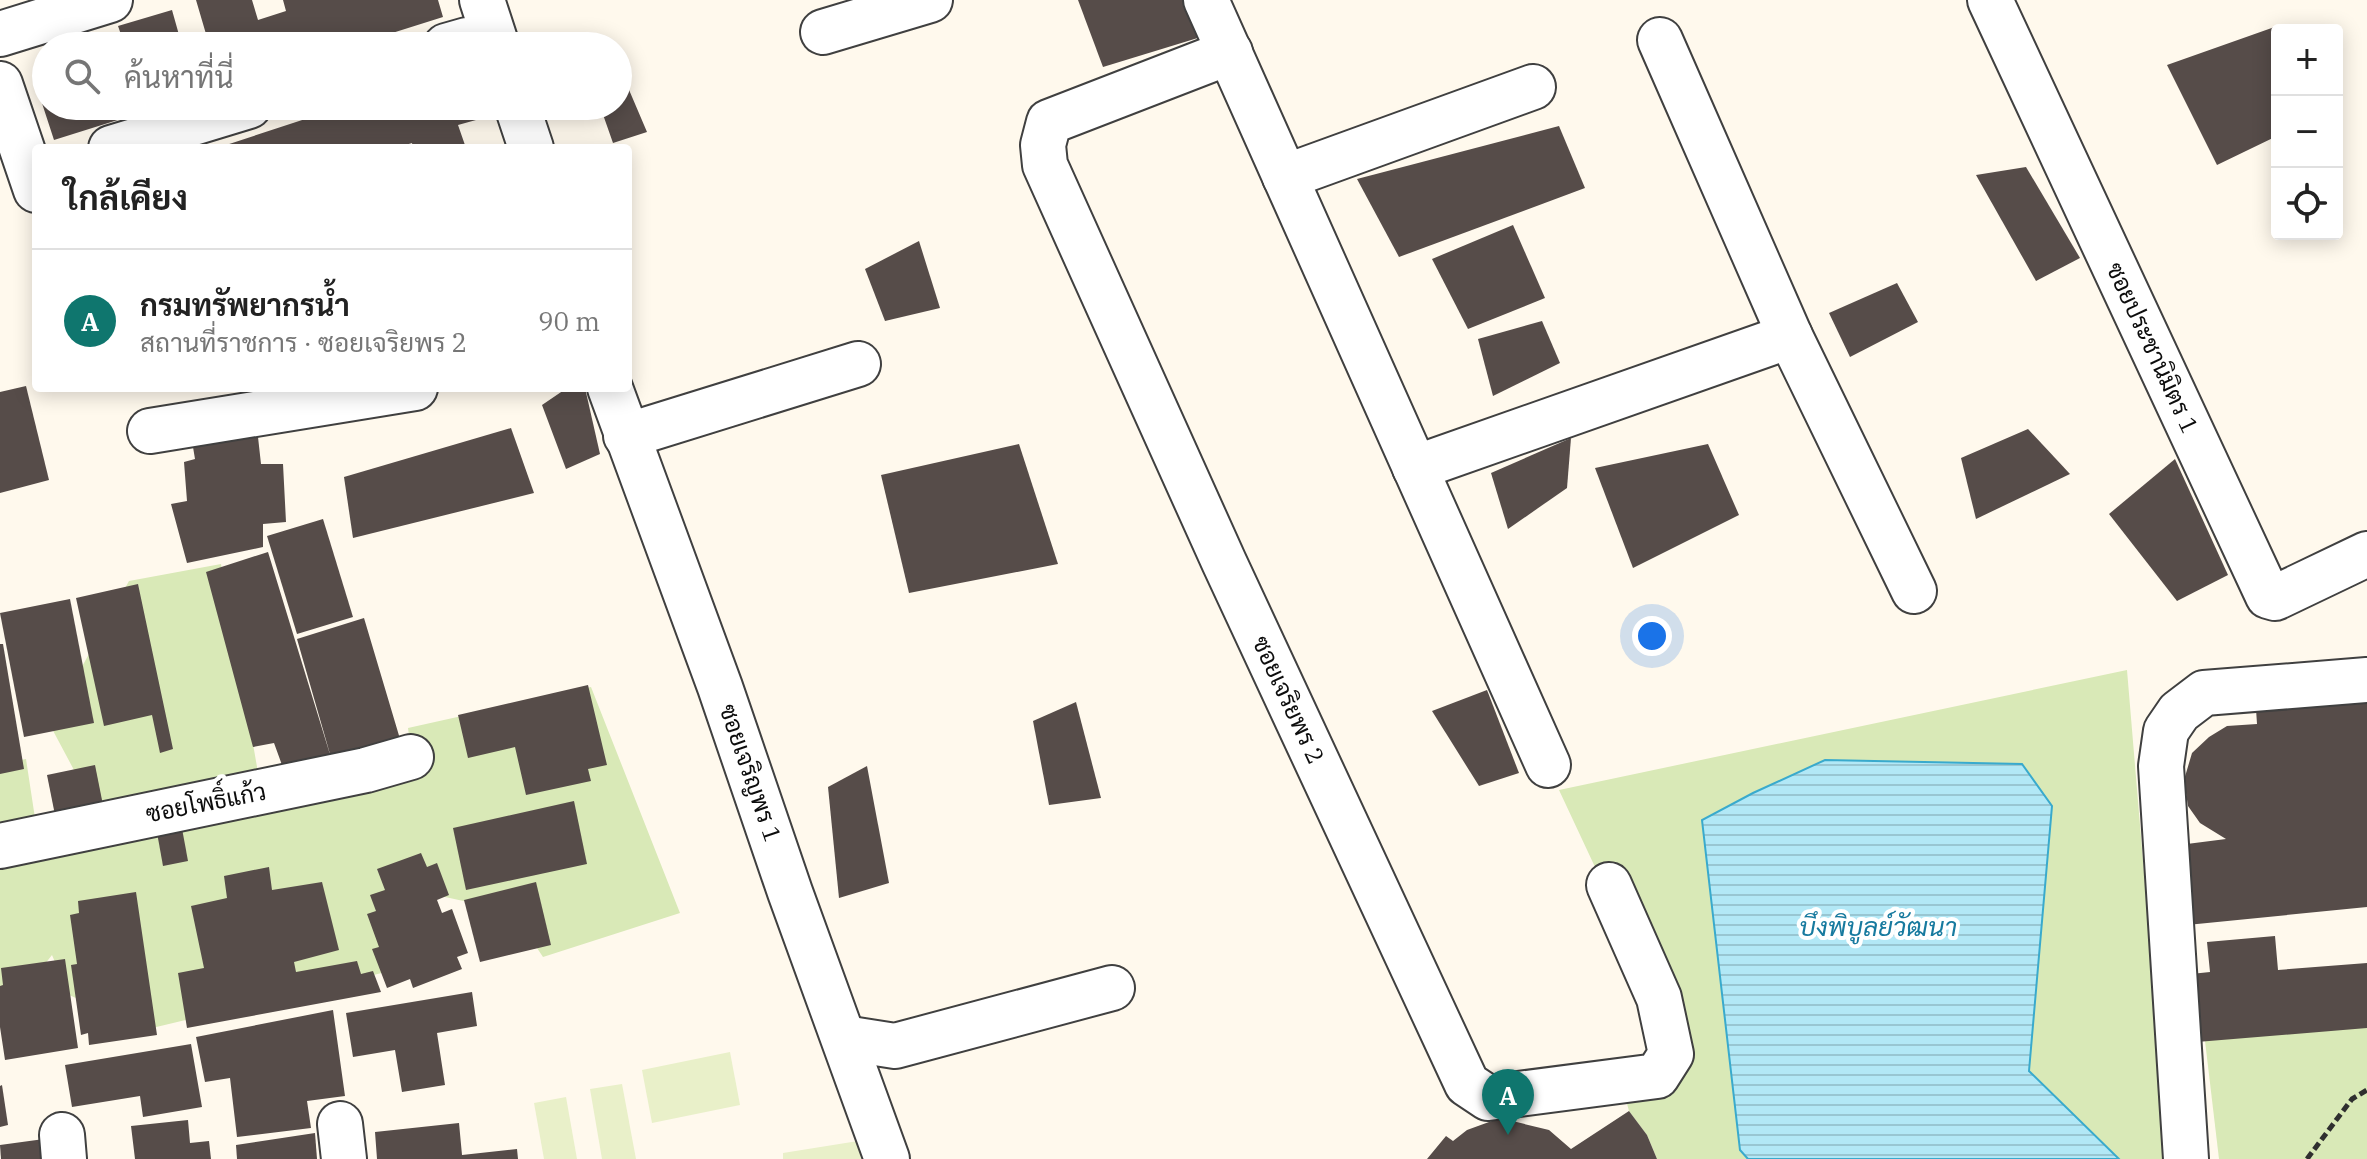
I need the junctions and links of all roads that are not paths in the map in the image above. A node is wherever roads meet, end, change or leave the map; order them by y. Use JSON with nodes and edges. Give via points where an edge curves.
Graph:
{"nodes":[{"id":1,"x":110,"y":0,"type":"edge"},
{"id":2,"x":482,"y":0,"type":"edge"},
{"id":3,"x":930,"y":0,"type":"edge"},
{"id":4,"x":1990,"y":0,"type":"edge"},
{"id":5,"x":1210,"y":1,"type":"edge"},
{"id":6,"x":473,"y":32,"type":"edge"},
{"id":7,"x":823,"y":32,"type":"dead end"},
{"id":8,"x":0,"y":34,"type":"edge"},
{"id":9,"x":1660,"y":40,"type":"dead end"},
{"id":10,"x":1230,"y":52,"type":"junction"},
{"id":11,"x":0,"y":84,"type":"edge"},
{"id":12,"x":1533,"y":87,"type":"dead end"},
{"id":13,"x":203,"y":120,"type":"edge"},
{"id":14,"x":522,"y":120,"type":"edge"},
{"id":15,"x":124,"y":144,"type":"edge"},
{"id":16,"x":530,"y":144,"type":"edge"},
{"id":17,"x":32,"y":172,"type":"edge"},
{"id":18,"x":1285,"y":177,"type":"junction"},
{"id":19,"x":1790,"y":336,"type":"junction"},
{"id":20,"x":858,"y":364,"type":"dead end"},
{"id":21,"x":390,"y":392,"type":"edge"},
{"id":22,"x":611,"y":392,"type":"edge"},
{"id":23,"x":150,"y":431,"type":"dead end"},
{"id":24,"x":626,"y":436,"type":"junction"},
{"id":25,"x":1415,"y":468,"type":"junction"},
{"id":26,"x":2367,"y":554,"type":"edge"},
{"id":27,"x":1914,"y":591,"type":"dead end"},
{"id":28,"x":2367,"y":680,"type":"edge"},
{"id":29,"x":411,"y":757,"type":"dead end"},
{"id":30,"x":1548,"y":765,"type":"dead end"},
{"id":31,"x":0,"y":846,"type":"edge"},
{"id":32,"x":1609,"y":885,"type":"dead end"},
{"id":33,"x":1112,"y":988,"type":"dead end"},
{"id":34,"x":844,"y":1038,"type":"junction"},
{"id":35,"x":887,"y":1159,"type":"edge"},
{"id":36,"x":2186,"y":1159,"type":"edge"}],
"edges":[{"from":1,"to":8,"type":"street"},
{"from":2,"to":6,"type":"street"},
{"from":3,"to":7,"type":"street"},
{"from":4,"to":26,"type":"street","name":"ซอยประชานิมิตร 1","via":[[2268,596],[2275,598]]},
{"from":5,"to":10,"type":"street"},
{"from":9,"to":19,"type":"street"},
{"from":10,"to":18,"type":"street"},
{"from":10,"to":32,"type":"street","name":"ซอยเจริยพร 2","via":[[1049,122],[1045,165],[1467,1084],[1488,1098],[1657,1076],[1671,1054],[1659,998]]},
{"from":11,"to":17,"type":"street"},
{"from":12,"to":18,"type":"street"},
{"from":13,"to":15,"type":"street"},
{"from":14,"to":16,"type":"street"},
{"from":18,"to":25,"type":"street"},
{"from":19,"to":25,"type":"street"},
{"from":19,"to":27,"type":"street"},
{"from":20,"to":24,"type":"street"},
{"from":21,"to":23,"type":"street"},
{"from":22,"to":24,"type":"street","name":"ซอยเจริญพร 1"},
{"from":24,"to":34,"type":"street","name":"ซอยเจริญพร 1"},
{"from":25,"to":30,"type":"street"},
{"from":28,"to":36,"type":"street","via":[[2204,693],[2179,712],[2166,731],[2161,766]]},
{"from":29,"to":31,"type":"street","name":"ซอยโพธิ์แก้ว"},
{"from":33,"to":34,"type":"street","via":[[895,1046]]},
{"from":34,"to":35,"type":"street","name":"ซอยเจริญพร 1"}]}
